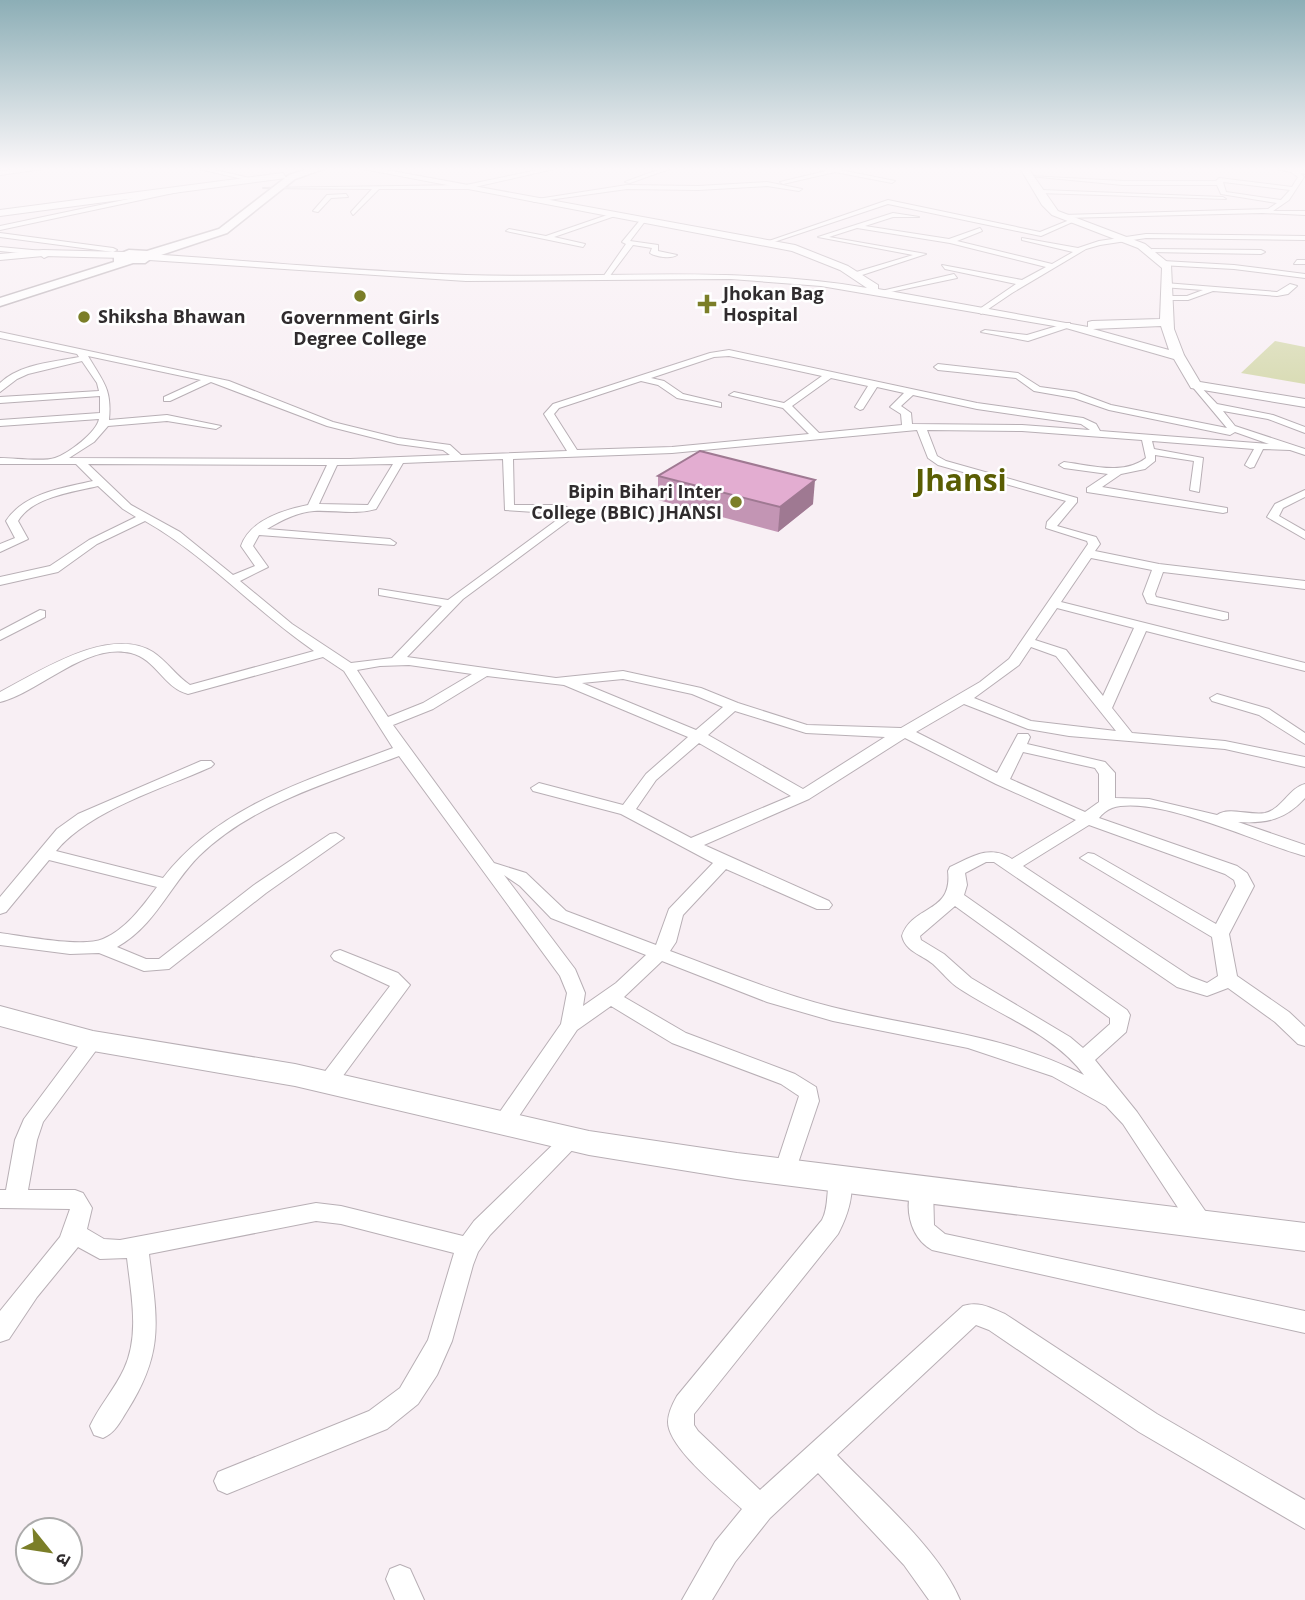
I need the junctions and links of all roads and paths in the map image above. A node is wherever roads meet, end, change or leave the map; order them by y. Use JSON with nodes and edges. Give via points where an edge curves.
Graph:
{"nodes":[{"id":1,"x":46,"y":243,"type":"edge"},
{"id":2,"x":180,"y":243,"type":"edge"},
{"id":3,"x":570,"y":243,"type":"edge"},
{"id":4,"x":766,"y":243,"type":"edge"},
{"id":5,"x":860,"y":243,"type":"edge"},
{"id":6,"x":925,"y":243,"type":"edge"},
{"id":7,"x":956,"y":243,"type":"edge"},
{"id":8,"x":1041,"y":243,"type":"edge"},
{"id":9,"x":1101,"y":243,"type":"edge"},
{"id":10,"x":1131,"y":243,"type":"edge"},
{"id":11,"x":630,"y":244,"type":"joint"},
{"id":12,"x":583,"y":245,"type":"dead end"},
{"id":13,"x":0,"y":249,"type":"edge"},
{"id":14,"x":910,"y":250,"type":"junction"},
{"id":15,"x":1080,"y":250,"type":"junction"},
{"id":16,"x":1261,"y":251,"type":"dead end"},
{"id":17,"x":43,"y":255,"type":"junction"},
{"id":18,"x":673,"y":255,"type":"dead end"},
{"id":19,"x":131,"y":257,"type":"junction"},
{"id":20,"x":0,"y":258,"type":"edge"},
{"id":21,"x":1238,"y":258,"type":"dead end"},
{"id":22,"x":1160,"y":261,"type":"junction"},
{"id":23,"x":1054,"y":266,"type":"junction"},
{"id":24,"x":945,"y":267,"type":"dead end"},
{"id":25,"x":607,"y":275,"type":"junction"},
{"id":26,"x":856,"y":275,"type":"junction"},
{"id":27,"x":954,"y":276,"type":"dead end"},
{"id":28,"x":1226,"y":276,"type":"dead end"},
{"id":29,"x":1305,"y":276,"type":"edge"},
{"id":30,"x":1025,"y":283,"type":"junction"},
{"id":31,"x":1281,"y":284,"type":"dead end"},
{"id":32,"x":1166,"y":285,"type":"junction"},
{"id":33,"x":1293,"y":286,"type":"junction"},
{"id":34,"x":1218,"y":288,"type":"junction"},
{"id":35,"x":1305,"y":288,"type":"edge"},
{"id":36,"x":859,"y":289,"type":"junction"},
{"id":37,"x":885,"y":293,"type":"junction"},
{"id":38,"x":1164,"y":298,"type":"junction"},
{"id":39,"x":0,"y":300,"type":"edge"},
{"id":40,"x":981,"y":312,"type":"junction"},
{"id":41,"x":1166,"y":322,"type":"junction"},
{"id":42,"x":1067,"y":326,"type":"junction"},
{"id":43,"x":985,"y":332,"type":"dead end"},
{"id":44,"x":0,"y":335,"type":"edge"},
{"id":45,"x":82,"y":355,"type":"junction"},
{"id":46,"x":1176,"y":356,"type":"junction"},
{"id":47,"x":938,"y":367,"type":"dead end"},
{"id":48,"x":830,"y":375,"type":"junction"},
{"id":49,"x":211,"y":379,"type":"junction"},
{"id":50,"x":641,"y":379,"type":"junction"},
{"id":51,"x":874,"y":384,"type":"junction"},
{"id":52,"x":1196,"y":385,"type":"junction"},
{"id":53,"x":0,"y":389,"type":"edge"},
{"id":54,"x":912,"y":391,"type":"junction"},
{"id":55,"x":105,"y":393,"type":"junction"},
{"id":56,"x":734,"y":394,"type":"dead end"},
{"id":57,"x":167,"y":399,"type":"dead end"},
{"id":58,"x":0,"y":400,"type":"edge"},
{"id":59,"x":1305,"y":403,"type":"edge"},
{"id":60,"x":718,"y":405,"type":"dead end"},
{"id":61,"x":786,"y":406,"type":"junction"},
{"id":62,"x":1213,"y":406,"type":"junction"},
{"id":63,"x":860,"y":407,"type":"dead end"},
{"id":64,"x":104,"y":420,"type":"junction"},
{"id":65,"x":0,"y":423,"type":"edge"},
{"id":66,"x":216,"y":426,"type":"dead end"},
{"id":67,"x":914,"y":427,"type":"junction"},
{"id":68,"x":1231,"y":430,"type":"junction"},
{"id":69,"x":1305,"y":430,"type":"edge"},
{"id":70,"x":1096,"y":433,"type":"junction"},
{"id":71,"x":817,"y":436,"type":"junction"},
{"id":72,"x":1146,"y":437,"type":"junction"},
{"id":73,"x":1224,"y":443,"type":"junction"},
{"id":74,"x":1260,"y":446,"type":"junction"},
{"id":75,"x":1287,"y":448,"type":"junction"},
{"id":76,"x":1149,"y":451,"type":"junction"},
{"id":77,"x":1305,"y":452,"type":"edge"},
{"id":78,"x":574,"y":453,"type":"junction"},
{"id":79,"x":508,"y":456,"type":"junction"},
{"id":80,"x":457,"y":458,"type":"junction"},
{"id":81,"x":28,"y":460,"type":"junction"},
{"id":82,"x":59,"y":460,"type":"junction"},
{"id":83,"x":400,"y":460,"type":"junction"},
{"id":84,"x":0,"y":461,"type":"edge"},
{"id":85,"x":78,"y":461,"type":"junction"},
{"id":86,"x":333,"y":463,"type":"junction"},
{"id":87,"x":1065,"y":465,"type":"dead end"},
{"id":88,"x":1250,"y":465,"type":"dead end"},
{"id":89,"x":0,"y":472,"type":"edge"},
{"id":90,"x":1118,"y":472,"type":"junction"},
{"id":91,"x":101,"y":482,"type":"junction"},
{"id":92,"x":1093,"y":489,"type":"junction"},
{"id":93,"x":1195,"y":490,"type":"dead end"},
{"id":94,"x":1305,"y":493,"type":"edge"},
{"id":95,"x":1073,"y":500,"type":"junction"},
{"id":96,"x":312,"y":508,"type":"junction"},
{"id":97,"x":1223,"y":510,"type":"dead end"},
{"id":98,"x":145,"y":517,"type":"junction"},
{"id":99,"x":256,"y":531,"type":"junction"},
{"id":100,"x":1305,"y":536,"type":"edge"},
{"id":101,"x":390,"y":543,"type":"dead end"},
{"id":102,"x":0,"y":548,"type":"edge"},
{"id":103,"x":1086,"y":554,"type":"junction"},
{"id":104,"x":1158,"y":568,"type":"junction"},
{"id":105,"x":232,"y":580,"type":"junction"},
{"id":106,"x":0,"y":582,"type":"edge"},
{"id":107,"x":1305,"y":585,"type":"edge"},
{"id":108,"x":383,"y":592,"type":"dead end"},
{"id":109,"x":1052,"y":603,"type":"junction"},
{"id":110,"x":451,"y":604,"type":"junction"},
{"id":111,"x":40,"y":614,"type":"dead end"},
{"id":112,"x":1223,"y":616,"type":"dead end"},
{"id":113,"x":1142,"y":625,"type":"junction"},
{"id":114,"x":0,"y":636,"type":"edge"},
{"id":115,"x":1027,"y":642,"type":"junction"},
{"id":116,"x":325,"y":652,"type":"junction"},
{"id":117,"x":396,"y":661,"type":"junction"},
{"id":118,"x":1305,"y":667,"type":"edge"},
{"id":119,"x":349,"y":668,"type":"junction"},
{"id":120,"x":483,"y":673,"type":"junction"},
{"id":121,"x":567,"y":682,"type":"junction"},
{"id":122,"x":20,"y":688,"type":"junction"},
{"id":123,"x":0,"y":698,"type":"edge"},
{"id":124,"x":963,"y":698,"type":"junction"},
{"id":125,"x":1217,"y":698,"type":"dead end"},
{"id":126,"x":0,"y":705,"type":"edge"},
{"id":127,"x":733,"y":706,"type":"junction"},
{"id":128,"x":1105,"y":708,"type":"junction"},
{"id":129,"x":384,"y":724,"type":"junction"},
{"id":130,"x":1028,"y":725,"type":"junction"},
{"id":131,"x":904,"y":732,"type":"junction"},
{"id":132,"x":698,"y":736,"type":"junction"},
{"id":133,"x":1128,"y":737,"type":"junction"},
{"id":134,"x":1305,"y":740,"type":"edge"},
{"id":135,"x":1018,"y":746,"type":"junction"},
{"id":136,"x":402,"y":750,"type":"junction"},
{"id":137,"x":1305,"y":762,"type":"edge"},
{"id":138,"x":206,"y":764,"type":"dead end"},
{"id":139,"x":1001,"y":781,"type":"junction"},
{"id":140,"x":539,"y":788,"type":"dead end"},
{"id":141,"x":1305,"y":789,"type":"edge"},
{"id":142,"x":803,"y":796,"type":"junction"},
{"id":143,"x":1107,"y":804,"type":"junction"},
{"id":144,"x":627,"y":811,"type":"junction"},
{"id":145,"x":1197,"y":814,"type":"junction"},
{"id":146,"x":1087,"y":820,"type":"junction"},
{"id":147,"x":336,"y":838,"type":"dead end"},
{"id":148,"x":691,"y":844,"type":"junction"},
{"id":149,"x":1305,"y":851,"type":"edge"},
{"id":150,"x":45,"y":854,"type":"junction"},
{"id":151,"x":1088,"y":858,"type":"dead end"},
{"id":152,"x":724,"y":862,"type":"junction"},
{"id":153,"x":1013,"y":865,"type":"junction"},
{"id":154,"x":487,"y":867,"type":"junction"},
{"id":155,"x":167,"y":884,"type":"junction"},
{"id":156,"x":955,"y":897,"type":"junction"},
{"id":157,"x":823,"y":905,"type":"dead end"},
{"id":158,"x":0,"y":908,"type":"edge"},
{"id":159,"x":1220,"y":934,"type":"junction"},
{"id":160,"x":0,"y":939,"type":"edge"},
{"id":161,"x":102,"y":947,"type":"junction"},
{"id":162,"x":660,"y":953,"type":"junction"},
{"id":163,"x":340,"y":956,"type":"dead end"},
{"id":164,"x":1228,"y":979,"type":"junction"},
{"id":165,"x":610,"y":997,"type":"junction"},
{"id":166,"x":0,"y":1016,"type":"edge"},
{"id":167,"x":570,"y":1025,"type":"junction"},
{"id":168,"x":1305,"y":1039,"type":"edge"},
{"id":169,"x":93,"y":1041,"type":"junction"},
{"id":170,"x":1083,"y":1059,"type":"junction"},
{"id":171,"x":327,"y":1083,"type":"junction"},
{"id":172,"x":1113,"y":1100,"type":"junction"},
{"id":173,"x":504,"y":1122,"type":"junction"},
{"id":174,"x":572,"y":1139,"type":"junction"},
{"id":175,"x":785,"y":1172,"type":"junction"},
{"id":176,"x":840,"y":1178,"type":"junction"},
{"id":177,"x":922,"y":1188,"type":"junction"},
{"id":178,"x":8,"y":1199,"type":"edge"},
{"id":179,"x":1200,"y":1222,"type":"junction"},
{"id":180,"x":76,"y":1234,"type":"junction"},
{"id":181,"x":1305,"y":1237,"type":"edge"},
{"id":182,"x":137,"y":1247,"type":"junction"},
{"id":183,"x":468,"y":1247,"type":"junction"},
{"id":184,"x":1305,"y":1322,"type":"edge"},
{"id":185,"x":0,"y":1331,"type":"edge"},
{"id":186,"x":103,"y":1426,"type":"dead end"},
{"id":187,"x":819,"y":1455,"type":"junction"},
{"id":188,"x":227,"y":1482,"type":"dead end"},
{"id":189,"x":760,"y":1508,"type":"junction"},
{"id":190,"x":1305,"y":1515,"type":"edge"},
{"id":191,"x":696,"y":1600,"type":"edge"},
{"id":192,"x":946,"y":1600,"type":"edge"}],
"edges":[{"from":1,"to":19,"type":"street"},
{"from":2,"to":19,"type":"main road"},
{"from":3,"to":12,"type":"street"},
{"from":4,"to":26,"type":"street","via":[[813,254]]},
{"from":5,"to":14,"type":"street"},
{"from":6,"to":14,"type":"street"},
{"from":7,"to":23,"type":"street"},
{"from":8,"to":15,"type":"street"},
{"from":9,"to":15,"type":"street"},
{"from":10,"to":22,"type":"street"},
{"from":11,"to":18,"type":"street","via":[[656,246],[654,253]]},
{"from":11,"to":25,"type":"street"},
{"from":13,"to":17,"type":"street"},
{"from":14,"to":26,"type":"street","via":[[922,254]]},
{"from":15,"to":23,"type":"street"},
{"from":16,"to":22,"type":"street"},
{"from":17,"to":19,"type":"street"},
{"from":17,"to":20,"type":"street"},
{"from":19,"to":25,"type":"street","via":[[466,278]]},
{"from":19,"to":36,"type":"street","via":[[452,280],[706,278]]},
{"from":19,"to":39,"type":"main road"},
{"from":21,"to":22,"type":"street"},
{"from":22,"to":28,"type":"street"},
{"from":22,"to":29,"type":"street"},
{"from":22,"to":32,"type":"street"},
{"from":23,"to":30,"type":"street"},
{"from":24,"to":30,"type":"street"},
{"from":25,"to":36,"type":"street","via":[[760,277]]},
{"from":26,"to":37,"type":"street"},
{"from":27,"to":37,"type":"street"},
{"from":30,"to":40,"type":"street"},
{"from":31,"to":33,"type":"street"},
{"from":32,"to":34,"type":"street"},
{"from":32,"to":38,"type":"street"},
{"from":33,"to":34,"type":"street","via":[[1277,294]]},
{"from":33,"to":35,"type":"street"},
{"from":34,"to":38,"type":"street","via":[[1188,298]]},
{"from":36,"to":37,"type":"street"},
{"from":37,"to":40,"type":"street"},
{"from":38,"to":41,"type":"street"},
{"from":40,"to":42,"type":"street"},
{"from":41,"to":42,"type":"street"},
{"from":41,"to":46,"type":"street"},
{"from":42,"to":43,"type":"street","via":[[1028,338]]},
{"from":42,"to":46,"type":"street"},
{"from":44,"to":45,"type":"street"},
{"from":45,"to":49,"type":"street"},
{"from":45,"to":53,"type":"street","via":[[6,380]]},
{"from":45,"to":55,"type":"street"},
{"from":46,"to":52,"type":"street"},
{"from":47,"to":68,"type":"street","via":[[1017,376],[1037,389]]},
{"from":48,"to":50,"type":"street","via":[[722,354]]},
{"from":48,"to":51,"type":"street"},
{"from":48,"to":61,"type":"street"},
{"from":49,"to":57,"type":"street"},
{"from":49,"to":80,"type":"street","via":[[250,390],[330,425],[446,447]]},
{"from":50,"to":60,"type":"street","via":[[661,383],[680,396]]},
{"from":50,"to":78,"type":"street","via":[[550,411]]},
{"from":51,"to":54,"type":"street"},
{"from":51,"to":63,"type":"street"},
{"from":52,"to":59,"type":"street"},
{"from":52,"to":62,"type":"street"},
{"from":54,"to":67,"type":"street","via":[[895,408],[906,414]]},
{"from":54,"to":70,"type":"street","via":[[1083,421]]},
{"from":55,"to":58,"type":"street"},
{"from":55,"to":64,"type":"street"},
{"from":56,"to":61,"type":"street"},
{"from":61,"to":71,"type":"street"},
{"from":62,"to":68,"type":"street"},
{"from":62,"to":69,"type":"street","via":[[1270,417]]},
{"from":64,"to":65,"type":"street"},
{"from":64,"to":66,"type":"street","via":[[167,418]]},
{"from":64,"to":82,"type":"street","via":[[97,435]]},
{"from":67,"to":70,"type":"street"},
{"from":67,"to":71,"type":"street"},
{"from":67,"to":95,"type":"street","via":[[933,458],[943,463]]},
{"from":68,"to":73,"type":"street"},
{"from":68,"to":75,"type":"street"},
{"from":70,"to":72,"type":"street"},
{"from":71,"to":78,"type":"street","via":[[672,450]]},
{"from":72,"to":73,"type":"street"},
{"from":72,"to":76,"type":"street"},
{"from":73,"to":74,"type":"street"},
{"from":74,"to":75,"type":"street"},
{"from":74,"to":88,"type":"street"},
{"from":75,"to":77,"type":"street"},
{"from":76,"to":90,"type":"street","via":[[1147,464]]},
{"from":76,"to":93,"type":"street","via":[[1197,458]]},
{"from":78,"to":79,"type":"street"},
{"from":79,"to":80,"type":"street"},
{"from":79,"to":110,"type":"street","via":[[509,508],[562,508],[573,513]]},
{"from":80,"to":83,"type":"street"},
{"from":81,"to":82,"type":"street"},
{"from":81,"to":84,"type":"street"},
{"from":81,"to":89,"type":"street"},
{"from":82,"to":85,"type":"street"},
{"from":83,"to":86,"type":"street"},
{"from":83,"to":96,"type":"street","via":[[372,507]]},
{"from":85,"to":86,"type":"street"},
{"from":85,"to":91,"type":"street"},
{"from":86,"to":96,"type":"street"},
{"from":87,"to":90,"type":"street"},
{"from":90,"to":92,"type":"street"},
{"from":91,"to":98,"type":"street"},
{"from":91,"to":102,"type":"street","via":[[41,498],[18,512],[12,521],[22,539]]},
{"from":92,"to":95,"type":"street"},
{"from":92,"to":97,"type":"street"},
{"from":94,"to":100,"type":"street","via":[[1279,506],[1273,517]]},
{"from":95,"to":103,"type":"street","via":[[1051,524],[1059,531],[1092,539],[1094,544]]},
{"from":96,"to":99,"type":"street"},
{"from":98,"to":105,"type":"street","via":[[176,534]]},
{"from":98,"to":106,"type":"street","via":[[93,542],[54,569]]},
{"from":99,"to":101,"type":"street"},
{"from":99,"to":105,"type":"street","via":[[247,546],[261,567]]},
{"from":103,"to":104,"type":"street"},
{"from":103,"to":109,"type":"street"},
{"from":104,"to":107,"type":"street"},
{"from":104,"to":112,"type":"street","via":[[1151,600]]},
{"from":105,"to":116,"type":"street"},
{"from":108,"to":110,"type":"street"},
{"from":109,"to":113,"type":"street"},
{"from":109,"to":115,"type":"street"},
{"from":110,"to":117,"type":"street"},
{"from":111,"to":114,"type":"street"},
{"from":113,"to":118,"type":"street"},
{"from":113,"to":128,"type":"street"},
{"from":115,"to":124,"type":"street","via":[[998,677]]},
{"from":115,"to":128,"type":"street","via":[[1061,653]]},
{"from":116,"to":119,"type":"street"},
{"from":116,"to":122,"type":"street","via":[[188,690],[147,654],[112,648],[94,652]]},
{"from":117,"to":119,"type":"street"},
{"from":117,"to":120,"type":"street"},
{"from":119,"to":129,"type":"street"},
{"from":120,"to":121,"type":"street"},
{"from":120,"to":129,"type":"street","via":[[428,706]]},
{"from":121,"to":127,"type":"street","via":[[605,676],[641,678],[696,691]]},
{"from":121,"to":132,"type":"street"},
{"from":122,"to":123,"type":"street"},
{"from":122,"to":126,"type":"street"},
{"from":124,"to":130,"type":"street"},
{"from":124,"to":131,"type":"street"},
{"from":125,"to":134,"type":"street","via":[[1264,712]]},
{"from":127,"to":131,"type":"street","via":[[806,729]]},
{"from":127,"to":132,"type":"street"},
{"from":128,"to":133,"type":"street"},
{"from":129,"to":136,"type":"street"},
{"from":130,"to":133,"type":"street"},
{"from":130,"to":135,"type":"street"},
{"from":131,"to":139,"type":"street"},
{"from":131,"to":142,"type":"street"},
{"from":132,"to":142,"type":"street"},
{"from":132,"to":144,"type":"street","via":[[651,776]]},
{"from":133,"to":137,"type":"street","via":[[1237,746]]},
{"from":135,"to":139,"type":"street"},
{"from":135,"to":143,"type":"street","via":[[1100,765],[1107,773]]},
{"from":136,"to":154,"type":"street"},
{"from":136,"to":155,"type":"street","via":[[279,797],[238,818],[202,844]]},
{"from":138,"to":150,"type":"street","via":[[84,817]]},
{"from":139,"to":146,"type":"street"},
{"from":140,"to":144,"type":"street"},
{"from":141,"to":145,"type":"street","via":[[1286,811],[1273,817],[1258,820]]},
{"from":142,"to":148,"type":"street"},
{"from":143,"to":145,"type":"street","via":[[1148,804]]},
{"from":143,"to":146,"type":"street"},
{"from":144,"to":148,"type":"street"},
{"from":145,"to":149,"type":"street"},
{"from":146,"to":153,"type":"street"},
{"from":146,"to":159,"type":"street","via":[[1241,877],[1245,886]]},
{"from":147,"to":161,"type":"street","via":[[163,964],[144,965]]},
{"from":148,"to":152,"type":"street"},
{"from":150,"to":155,"type":"street"},
{"from":150,"to":158,"type":"street"},
{"from":151,"to":159,"type":"street"},
{"from":152,"to":157,"type":"street"},
{"from":152,"to":162,"type":"street","via":[[675,913]]},
{"from":153,"to":156,"type":"street","via":[[990,855],[960,867]]},
{"from":153,"to":164,"type":"street","via":[[1184,982],[1203,990]]},
{"from":154,"to":162,"type":"street","via":[[521,876],[555,912]]},
{"from":154,"to":167,"type":"street","via":[[568,974],[576,993]]},
{"from":155,"to":161,"type":"street","via":[[134,925]]},
{"from":156,"to":170,"type":"street","via":[[1121,1015],[1119,1027]]},
{"from":156,"to":170,"type":"street","via":[[914,930],[914,943],[964,983],[1044,1029]]},
{"from":159,"to":164,"type":"street"},
{"from":160,"to":161,"type":"street"},
{"from":162,"to":165,"type":"street"},
{"from":162,"to":172,"type":"street","via":[[774,997],[833,1014],[970,1041],[1059,1071]]},
{"from":163,"to":171,"type":"street","via":[[401,985]]},
{"from":164,"to":168,"type":"street"},
{"from":165,"to":167,"type":"street"},
{"from":165,"to":175,"type":"street","via":[[679,1038],[788,1079],[809,1092]]},
{"from":166,"to":169,"type":"street"},
{"from":167,"to":173,"type":"street"},
{"from":169,"to":171,"type":"street"},
{"from":169,"to":178,"type":"street","via":[[34,1119]]},
{"from":170,"to":172,"type":"street"},
{"from":171,"to":173,"type":"street"},
{"from":172,"to":179,"type":"street"},
{"from":173,"to":174,"type":"street"},
{"from":174,"to":175,"type":"street"},
{"from":174,"to":183,"type":"street"},
{"from":175,"to":176,"type":"street"},
{"from":176,"to":177,"type":"street"},
{"from":176,"to":189,"type":"street","via":[[837,1214],[830,1227],[686,1404],[678,1420],[689,1440]]},
{"from":177,"to":179,"type":"street"},
{"from":177,"to":184,"type":"street","via":[[923,1230],[940,1243]]},
{"from":178,"to":180,"type":"street","via":[[75,1199],[81,1208]]},
{"from":179,"to":181,"type":"street"},
{"from":180,"to":182,"type":"street","via":[[100,1249]]},
{"from":180,"to":185,"type":"street"},
{"from":182,"to":183,"type":"street","via":[[316,1212]]},
{"from":182,"to":186,"type":"street","via":[[145,1331],[141,1357]]},
{"from":183,"to":188,"type":"street","via":[[440,1341],[409,1396],[378,1420]]},
{"from":187,"to":189,"type":"street"},
{"from":187,"to":190,"type":"street","via":[[971,1314],[997,1322],[1148,1423]]},
{"from":187,"to":192,"type":"street","via":[[915,1555]]},
{"from":189,"to":191,"type":"street","via":[[725,1552]]}]}
